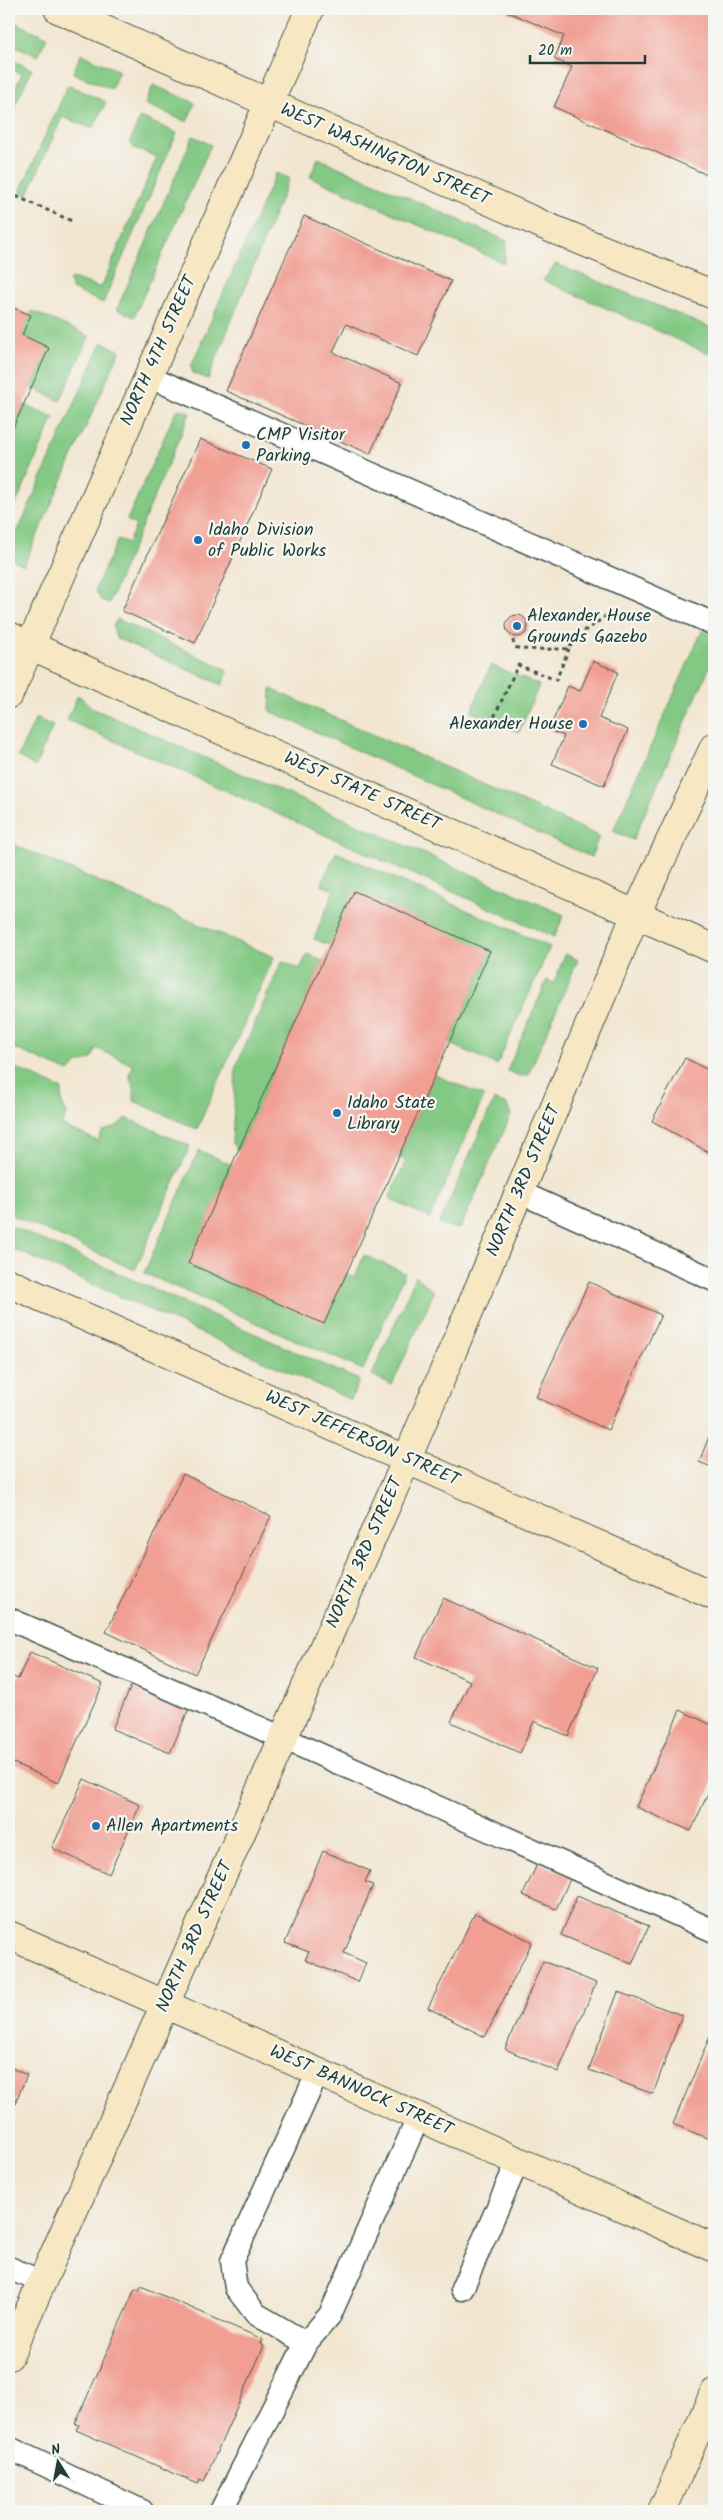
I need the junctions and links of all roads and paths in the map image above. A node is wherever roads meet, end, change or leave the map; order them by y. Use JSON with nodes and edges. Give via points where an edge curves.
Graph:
{"nodes":[{"id":1,"x":58,"y":9,"type":"edge"},
{"id":2,"x":310,"y":9,"type":"edge"},
{"id":3,"x":268,"y":103,"type":"junction"},
{"id":4,"x":9,"y":193,"type":"edge"},
{"id":5,"x":74,"y":222,"type":"dead end"},
{"id":6,"x":714,"y":295,"type":"edge"},
{"id":7,"x":148,"y":376,"type":"junction"},
{"id":8,"x":640,"y":592,"type":"junction"},
{"id":9,"x":714,"y":624,"type":"edge"},
{"id":10,"x":513,"y":640,"type":"dead end"},
{"id":11,"x":19,"y":641,"type":"edge"},
{"id":12,"x":569,"y":649,"type":"junction"},
{"id":13,"x":9,"y":694,"type":"edge"},
{"id":14,"x":491,"y":724,"type":"dead end"},
{"id":15,"x":714,"y":747,"type":"edge"},
{"id":16,"x":636,"y":914,"type":"junction"},
{"id":17,"x":714,"y":949,"type":"edge"},
{"id":18,"x":519,"y":1192,"type":"junction"},
{"id":19,"x":714,"y":1280,"type":"edge"},
{"id":20,"x":9,"y":1283,"type":"edge"},
{"id":21,"x":407,"y":1459,"type":"junction"},
{"id":22,"x":714,"y":1596,"type":"edge"},
{"id":23,"x":9,"y":1618,"type":"edge"},
{"id":24,"x":283,"y":1738,"type":"junction"},
{"id":25,"x":714,"y":1931,"type":"edge"},
{"id":26,"x":9,"y":1935,"type":"edge"},
{"id":27,"x":165,"y":2004,"type":"junction"},
{"id":28,"x":318,"y":2072,"type":"junction"},
{"id":29,"x":418,"y":2116,"type":"junction"},
{"id":30,"x":518,"y":2161,"type":"junction"},
{"id":31,"x":714,"y":2248,"type":"edge"},
{"id":32,"x":9,"y":2268,"type":"edge"},
{"id":33,"x":42,"y":2282,"type":"junction"},
{"id":34,"x":462,"y":2289,"type":"dead end"},
{"id":35,"x":306,"y":2343,"type":"junction"},
{"id":36,"x":9,"y":2356,"type":"edge"},
{"id":37,"x":714,"y":2392,"type":"edge"},
{"id":38,"x":9,"y":2448,"type":"edge"},
{"id":39,"x":142,"y":2511,"type":"edge"},
{"id":40,"x":221,"y":2511,"type":"edge"},
{"id":41,"x":662,"y":2511,"type":"edge"}],
"edges":[{"from":1,"to":3,"type":"street","name":"WEST WASHINGTON STREET"},
{"from":2,"to":3,"type":"street","name":"NORTH 4TH STREET"},
{"from":3,"to":6,"type":"street","name":"WEST WASHINGTON STREET","via":[[550,228]]},
{"from":3,"to":7,"type":"street","name":"NORTH 4TH STREET"},
{"from":4,"to":5,"type":"path"},
{"from":7,"to":8,"type":"lane"},
{"from":7,"to":11,"type":"street","name":"NORTH 4TH STREET"},
{"from":8,"to":9,"type":"lane"},
{"from":8,"to":12,"type":"path","via":[[588,630],[578,630]]},
{"from":10,"to":12,"type":"path","via":[[514,646],[520,650]]},
{"from":11,"to":13,"type":"street","name":"NORTH 4TH STREET"},
{"from":11,"to":16,"type":"street","name":"WEST STATE STREET"},
{"from":12,"to":14,"type":"path","via":[[556,680],[518,665]]},
{"from":15,"to":16,"type":"street","name":"NORTH 3RD STREET"},
{"from":16,"to":17,"type":"street","name":"WEST STATE STREET"},
{"from":16,"to":18,"type":"street","name":"NORTH 3RD STREET"},
{"from":18,"to":19,"type":"lane"},
{"from":18,"to":21,"type":"street","name":"NORTH 3RD STREET"},
{"from":20,"to":21,"type":"street","name":"WEST JEFFERSON STREET"},
{"from":21,"to":22,"type":"street","name":"WEST JEFFERSON STREET"},
{"from":21,"to":24,"type":"street","name":"NORTH 3RD STREET"},
{"from":23,"to":24,"type":"lane"},
{"from":24,"to":25,"type":"lane"},
{"from":24,"to":27,"type":"street","name":"NORTH 3RD STREET"},
{"from":26,"to":27,"type":"street","name":"WEST BANNOCK STREET"},
{"from":27,"to":28,"type":"street","name":"WEST BANNOCK STREET"},
{"from":27,"to":33,"type":"street","name":"NORTH 3RD STREET"},
{"from":28,"to":29,"type":"street","name":"WEST BANNOCK STREET"},
{"from":28,"to":35,"type":"lane","via":[[232,2261],[236,2288],[256,2314]]},
{"from":29,"to":30,"type":"street","name":"WEST BANNOCK STREET"},
{"from":29,"to":35,"type":"lane","via":[[330,2315]]},
{"from":30,"to":31,"type":"street","name":"WEST BANNOCK STREET"},
{"from":30,"to":34,"type":"lane"},
{"from":32,"to":33,"type":"lane"},
{"from":33,"to":36,"type":"street","name":"NORTH 3RD STREET"},
{"from":35,"to":40,"type":"lane"},
{"from":37,"to":41,"type":"street"},
{"from":38,"to":39,"type":"lane"}]}
